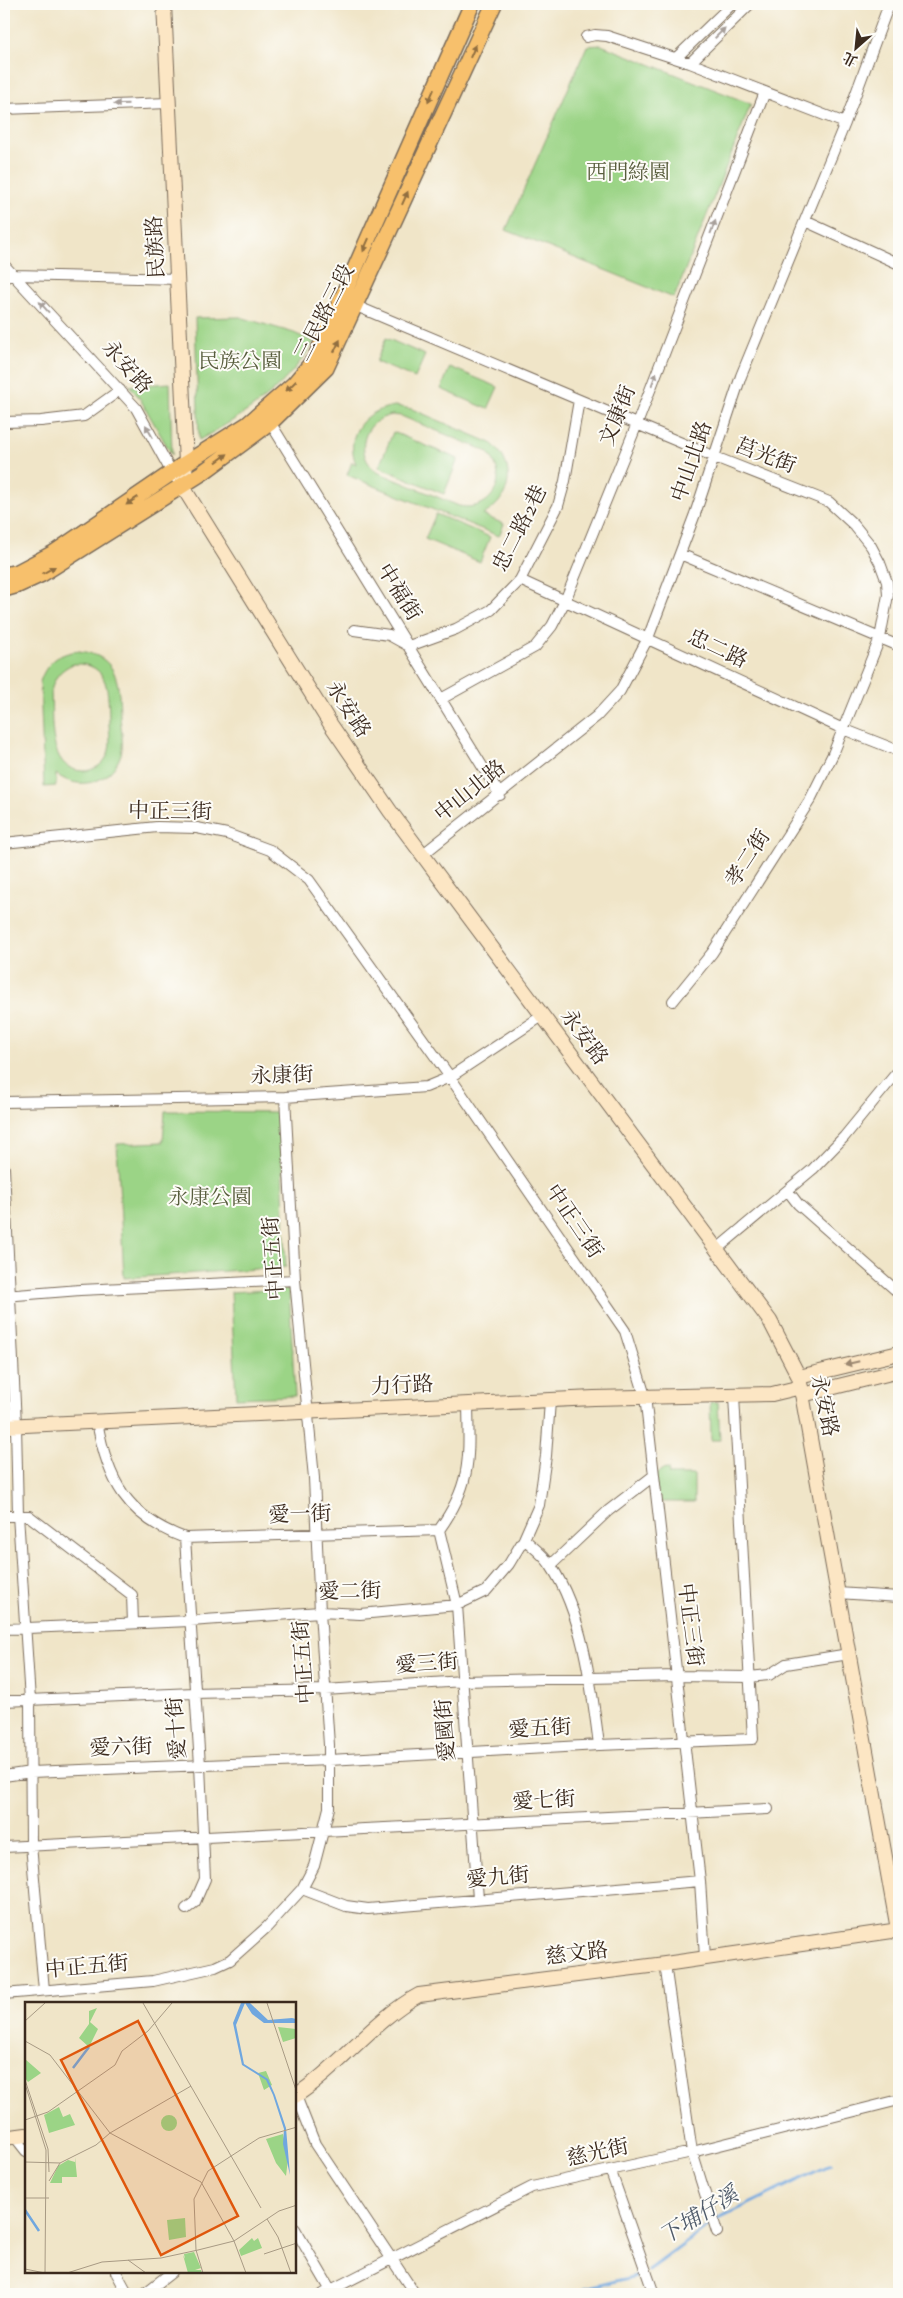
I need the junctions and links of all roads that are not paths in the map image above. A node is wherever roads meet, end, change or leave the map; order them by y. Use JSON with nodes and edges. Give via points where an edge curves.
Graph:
{"nodes":[{"id":1,"x":164,"y":4,"type":"edge"},
{"id":2,"x":472,"y":4,"type":"edge"},
{"id":3,"x":494,"y":4,"type":"edge"},
{"id":4,"x":732,"y":4,"type":"edge"},
{"id":5,"x":750,"y":4,"type":"edge"},
{"id":6,"x":889,"y":4,"type":"edge"},
{"id":7,"x":586,"y":37,"type":"dead end"},
{"id":8,"x":676,"y":58,"type":"junction"},
{"id":9,"x":690,"y":63,"type":"junction"},
{"id":10,"x":765,"y":92,"type":"junction"},
{"id":11,"x":169,"y":103,"type":"junction"},
{"id":12,"x":4,"y":109,"type":"edge"},
{"id":13,"x":845,"y":123,"type":"junction"},
{"id":14,"x":804,"y":221,"type":"junction"},
{"id":15,"x":899,"y":264,"type":"edge"},
{"id":16,"x":4,"y":265,"type":"edge"},
{"id":17,"x":15,"y":275,"type":"junction"},
{"id":18,"x":4,"y":277,"type":"edge"},
{"id":19,"x":179,"y":279,"type":"junction"},
{"id":20,"x":349,"y":303,"type":"junction"},
{"id":21,"x":120,"y":390,"type":"junction"},
{"id":22,"x":579,"y":400,"type":"junction"},
{"id":23,"x":267,"y":418,"type":"junction"},
{"id":24,"x":4,"y":422,"type":"edge"},
{"id":25,"x":636,"y":424,"type":"junction"},
{"id":26,"x":715,"y":457,"type":"junction"},
{"id":27,"x":186,"y":463,"type":"junction"},
{"id":28,"x":172,"y":474,"type":"junction"},
{"id":29,"x":183,"y":487,"type":"junction"},
{"id":30,"x":680,"y":554,"type":"junction"},
{"id":31,"x":4,"y":575,"type":"edge"},
{"id":32,"x":520,"y":580,"type":"junction"},
{"id":33,"x":4,"y":589,"type":"edge"},
{"id":34,"x":565,"y":601,"type":"junction"},
{"id":35,"x":354,"y":630,"type":"dead end"},
{"id":36,"x":648,"y":638,"type":"junction"},
{"id":37,"x":880,"y":638,"type":"junction"},
{"id":38,"x":409,"y":646,"type":"junction"},
{"id":39,"x":899,"y":646,"type":"edge"},
{"id":40,"x":441,"y":699,"type":"junction"},
{"id":41,"x":843,"y":729,"type":"junction"},
{"id":42,"x":899,"y":752,"type":"edge"},
{"id":43,"x":500,"y":795,"type":"junction"},
{"id":44,"x":4,"y":842,"type":"edge"},
{"id":45,"x":422,"y":855,"type":"junction"},
{"id":46,"x":673,"y":1001,"type":"dead end"},
{"id":47,"x":542,"y":1016,"type":"junction"},
{"id":48,"x":898,"y":1074,"type":"edge"},
{"id":49,"x":450,"y":1077,"type":"junction"},
{"id":50,"x":285,"y":1097,"type":"junction"},
{"id":51,"x":4,"y":1102,"type":"edge"},
{"id":52,"x":4,"y":1168,"type":"edge"},
{"id":53,"x":788,"y":1190,"type":"junction"},
{"id":54,"x":717,"y":1249,"type":"junction"},
{"id":55,"x":295,"y":1280,"type":"junction"},
{"id":56,"x":899,"y":1293,"type":"edge"},
{"id":57,"x":7,"y":1296,"type":"edge"},
{"id":58,"x":899,"y":1353,"type":"edge"},
{"id":59,"x":899,"y":1370,"type":"edge"},
{"id":60,"x":800,"y":1386,"type":"junction"},
{"id":61,"x":645,"y":1396,"type":"junction"},
{"id":62,"x":734,"y":1396,"type":"junction"},
{"id":63,"x":550,"y":1400,"type":"junction"},
{"id":64,"x":468,"y":1404,"type":"junction"},
{"id":65,"x":307,"y":1412,"type":"junction"},
{"id":66,"x":97,"y":1421,"type":"junction"},
{"id":67,"x":10,"y":1425,"type":"edge"},
{"id":68,"x":652,"y":1477,"type":"junction"},
{"id":69,"x":18,"y":1515,"type":"junction"},
{"id":70,"x":4,"y":1516,"type":"edge"},
{"id":71,"x":439,"y":1530,"type":"junction"},
{"id":72,"x":317,"y":1535,"type":"junction"},
{"id":73,"x":185,"y":1538,"type":"junction"},
{"id":74,"x":524,"y":1539,"type":"junction"},
{"id":75,"x":551,"y":1564,"type":"junction"},
{"id":76,"x":838,"y":1593,"type":"junction"},
{"id":77,"x":899,"y":1597,"type":"edge"},
{"id":78,"x":456,"y":1605,"type":"junction"},
{"id":79,"x":320,"y":1612,"type":"junction"},
{"id":80,"x":190,"y":1621,"type":"junction"},
{"id":81,"x":134,"y":1623,"type":"junction"},
{"id":82,"x":26,"y":1628,"type":"junction"},
{"id":83,"x":4,"y":1629,"type":"edge"},
{"id":84,"x":849,"y":1654,"type":"junction"},
{"id":85,"x":677,"y":1676,"type":"junction"},
{"id":86,"x":749,"y":1677,"type":"junction"},
{"id":87,"x":590,"y":1678,"type":"junction"},
{"id":88,"x":463,"y":1681,"type":"junction"},
{"id":89,"x":326,"y":1690,"type":"junction"},
{"id":90,"x":194,"y":1693,"type":"junction"},
{"id":91,"x":30,"y":1700,"type":"junction"},
{"id":92,"x":4,"y":1701,"type":"edge"},
{"id":93,"x":684,"y":1742,"type":"junction"},
{"id":94,"x":599,"y":1745,"type":"junction"},
{"id":95,"x":468,"y":1753,"type":"junction"},
{"id":96,"x":329,"y":1760,"type":"junction"},
{"id":97,"x":200,"y":1765,"type":"junction"},
{"id":98,"x":32,"y":1772,"type":"junction"},
{"id":99,"x":4,"y":1776,"type":"edge"},
{"id":100,"x":768,"y":1809,"type":"dead end"},
{"id":101,"x":691,"y":1813,"type":"junction"},
{"id":102,"x":471,"y":1824,"type":"junction"},
{"id":103,"x":323,"y":1832,"type":"junction"},
{"id":104,"x":204,"y":1838,"type":"junction"},
{"id":105,"x":31,"y":1845,"type":"junction"},
{"id":106,"x":4,"y":1846,"type":"edge"},
{"id":107,"x":700,"y":1881,"type":"junction"},
{"id":108,"x":302,"y":1889,"type":"junction"},
{"id":109,"x":478,"y":1899,"type":"junction"},
{"id":110,"x":186,"y":1909,"type":"dead end"},
{"id":111,"x":899,"y":1932,"type":"edge"},
{"id":112,"x":705,"y":1958,"type":"junction"},
{"id":113,"x":665,"y":1964,"type":"junction"},
{"id":114,"x":44,"y":1990,"type":"junction"},
{"id":115,"x":4,"y":1994,"type":"edge"},
{"id":116,"x":296,"y":2095,"type":"edge"},
{"id":117,"x":296,"y":2098,"type":"edge"},
{"id":118,"x":899,"y":2100,"type":"edge"},
{"id":119,"x":15,"y":2137,"type":"edge"},
{"id":120,"x":25,"y":2151,"type":"edge"},
{"id":121,"x":692,"y":2152,"type":"junction"},
{"id":122,"x":611,"y":2172,"type":"junction"},
{"id":123,"x":715,"y":2226,"type":"dead end"},
{"id":124,"x":296,"y":2231,"type":"edge"},
{"id":125,"x":393,"y":2259,"type":"junction"},
{"id":126,"x":117,"y":2273,"type":"edge"},
{"id":127,"x":171,"y":2273,"type":"edge"},
{"id":128,"x":329,"y":2293,"type":"edge"},
{"id":129,"x":128,"y":2294,"type":"edge"},
{"id":130,"x":144,"y":2294,"type":"edge"},
{"id":131,"x":416,"y":2294,"type":"edge"},
{"id":132,"x":654,"y":2294,"type":"edge"}],
"edges":[{"from":1,"to":11,"type":"main road","name":"民族路"},
{"from":2,"to":20,"type":"main road","name":"三民路三段","one_way":true},
{"from":20,"to":3,"type":"main road","name":"三民路三段","one_way":true},
{"from":4,"to":8,"type":"street"},
{"from":9,"to":5,"type":"street","one_way":true},
{"from":6,"to":13,"type":"street","name":"中山北路"},
{"from":7,"to":8,"type":"street","via":[[607,36]]},
{"from":8,"to":9,"type":"street"},
{"from":9,"to":10,"type":"street"},
{"from":10,"to":13,"type":"street"},
{"from":25,"to":10,"type":"street","name":"文康街","one_way":true},
{"from":11,"to":12,"type":"street","one_way":true},
{"from":11,"to":19,"type":"main road","name":"民族路"},
{"from":13,"to":14,"type":"street","name":"中山北路"},
{"from":14,"to":15,"type":"street"},
{"from":14,"to":26,"type":"street","name":"中山北路","via":[[741,376]]},
{"from":16,"to":17,"type":"street","name":"永安路"},
{"from":17,"to":18,"type":"street"},
{"from":17,"to":19,"type":"street"},
{"from":21,"to":17,"type":"street","name":"永安路","one_way":true},
{"from":19,"to":27,"type":"main road","name":"民族路"},
{"from":20,"to":22,"type":"street","name":"莒光街"},
{"from":20,"to":23,"type":"main road","name":"三民路三段","via":[[326,368]]},
{"from":21,"to":24,"type":"street","via":[[84,416]]},
{"from":28,"to":21,"type":"street","name":"永安路","one_way":true,"via":[[136,408]]},
{"from":22,"to":25,"type":"street","name":"莒光街"},
{"from":22,"to":32,"type":"street","name":"忠二路2巷","via":[[558,506]]},
{"from":23,"to":27,"type":"main road","name":"三民路三段","via":[[248,424]]},
{"from":29,"to":23,"type":"main road","name":"三民路三段","one_way":true},
{"from":23,"to":38,"type":"street","name":"中福街"},
{"from":25,"to":26,"type":"street","name":"莒光街"},
{"from":25,"to":34,"type":"street","name":"文康街"},
{"from":26,"to":30,"type":"street","name":"中山北路"},
{"from":26,"to":37,"type":"street","name":"莒光街","via":[[829,502],[854,525],[871,546],[887,582],[888,605]]},
{"from":27,"to":28,"type":"main road","name":"三民路三段"},
{"from":27,"to":29,"type":"main road","name":"民族路"},
{"from":28,"to":29,"type":"street","name":"永安路"},
{"from":28,"to":31,"type":"main road","name":"三民路三段","one_way":true,"via":[[54,553],[18,572]]},
{"from":33,"to":29,"type":"main road","name":"三民路三段","one_way":true,"via":[[42,574]]},
{"from":29,"to":45,"type":"main road","name":"永安路","via":[[331,726]]},
{"from":30,"to":36,"type":"street","name":"中山北路"},
{"from":30,"to":37,"type":"street"},
{"from":32,"to":34,"type":"street","name":"忠二路"},
{"from":32,"to":38,"type":"street","name":"忠二路2巷","via":[[491,610],[456,629]]},
{"from":34,"to":36,"type":"street","name":"忠二路"},
{"from":34,"to":40,"type":"street","name":"文康街","via":[[552,626],[535,647]]},
{"from":35,"to":38,"type":"street","via":[[389,634]]},
{"from":36,"to":41,"type":"street","name":"忠二路"},
{"from":36,"to":43,"type":"street","name":"中山北路","via":[[620,691],[597,716]]},
{"from":37,"to":39,"type":"street"},
{"from":37,"to":41,"type":"street","name":"莒光街"},
{"from":38,"to":40,"type":"street","name":"中福街"},
{"from":40,"to":43,"type":"street","name":"中福街"},
{"from":41,"to":42,"type":"street","name":"忠二路"},
{"from":41,"to":46,"type":"street","name":"孝二街","via":[[810,800],[712,953]]},
{"from":43,"to":45,"type":"street","name":"中山北路"},
{"from":44,"to":49,"type":"street","name":"中正三街","via":[[157,827],[197,828],[227,834],[270,850],[309,880]]},
{"from":45,"to":47,"type":"main road","name":"永安路"},
{"from":47,"to":49,"type":"street","name":"永康街"},
{"from":47,"to":54,"type":"main road","name":"永安路"},
{"from":48,"to":53,"type":"street","via":[[844,1137]]},
{"from":49,"to":50,"type":"street","name":"永康街","via":[[426,1087]]},
{"from":49,"to":61,"type":"street","name":"中正三街","via":[[625,1332]]},
{"from":50,"to":51,"type":"street","name":"永康街"},
{"from":50,"to":55,"type":"street","name":"中正五街"},
{"from":52,"to":57,"type":"street"},
{"from":53,"to":54,"type":"street"},
{"from":53,"to":56,"type":"street","via":[[798,1204]]},
{"from":54,"to":60,"type":"main road","name":"永安路","via":[[770,1321]]},
{"from":55,"to":57,"type":"street"},
{"from":55,"to":65,"type":"street","name":"中正五街"},
{"from":57,"to":67,"type":"street"},
{"from":58,"to":60,"type":"main road","name":"力行路","one_way":true},
{"from":59,"to":60,"type":"main road","name":"力行路"},
{"from":60,"to":62,"type":"main road","name":"力行路","via":[[772,1394]]},
{"from":60,"to":76,"type":"main road","name":"永安路"},
{"from":61,"to":62,"type":"main road","name":"力行路"},
{"from":61,"to":63,"type":"main road","name":"力行路"},
{"from":61,"to":68,"type":"street","name":"中正三街"},
{"from":62,"to":86,"type":"street"},
{"from":63,"to":64,"type":"main road","name":"力行路"},
{"from":63,"to":74,"type":"street","name":"愛二街","via":[[539,1505]]},
{"from":64,"to":65,"type":"main road","name":"力行路"},
{"from":64,"to":71,"type":"street","via":[[468,1466],[456,1504]]},
{"from":65,"to":66,"type":"main road","name":"力行路"},
{"from":65,"to":72,"type":"street","name":"中正五街"},
{"from":66,"to":67,"type":"main road","name":"力行路"},
{"from":66,"to":73,"type":"street","name":"愛一街","via":[[102,1449],[122,1493],[138,1513],[161,1530]]},
{"from":67,"to":69,"type":"street"},
{"from":68,"to":75,"type":"street","via":[[608,1511]]},
{"from":68,"to":85,"type":"street","name":"中正三街"},
{"from":69,"to":70,"type":"street"},
{"from":69,"to":81,"type":"street","via":[[29,1516],[132,1596]]},
{"from":69,"to":82,"type":"street"},
{"from":71,"to":72,"type":"street","name":"愛一街"},
{"from":71,"to":78,"type":"street","name":"愛國街"},
{"from":72,"to":73,"type":"street","name":"愛一街"},
{"from":72,"to":79,"type":"street","name":"中正五街"},
{"from":73,"to":80,"type":"street","name":"愛十街"},
{"from":74,"to":75,"type":"street"},
{"from":74,"to":78,"type":"street","name":"愛二街","via":[[509,1564],[486,1591]]},
{"from":75,"to":87,"type":"street","via":[[571,1602]]},
{"from":76,"to":77,"type":"street"},
{"from":76,"to":84,"type":"main road","name":"永安路"},
{"from":78,"to":79,"type":"street","name":"愛二街","via":[[360,1614]]},
{"from":78,"to":88,"type":"street","name":"愛國街"},
{"from":79,"to":80,"type":"street","name":"愛二街"},
{"from":79,"to":89,"type":"street","name":"中正五街"},
{"from":80,"to":81,"type":"street","name":"愛二街"},
{"from":80,"to":90,"type":"street","name":"愛十街"},
{"from":81,"to":82,"type":"street","name":"愛二街"},
{"from":82,"to":83,"type":"street","name":"愛二街"},
{"from":82,"to":91,"type":"street"},
{"from":84,"to":86,"type":"street","name":"愛三街","via":[[786,1664],[769,1675]]},
{"from":84,"to":111,"type":"main road","name":"永安路"},
{"from":85,"to":86,"type":"street","name":"愛三街"},
{"from":85,"to":87,"type":"street","name":"愛三街"},
{"from":85,"to":93,"type":"street","name":"中正三街"},
{"from":86,"to":93,"type":"street","name":"愛五街","via":[[753,1739]]},
{"from":87,"to":88,"type":"street","name":"愛三街"},
{"from":87,"to":94,"type":"street"},
{"from":88,"to":89,"type":"street","name":"愛三街"},
{"from":88,"to":95,"type":"street","name":"愛國街"},
{"from":89,"to":90,"type":"street","name":"愛三街"},
{"from":89,"to":96,"type":"street","name":"中正五街"},
{"from":90,"to":91,"type":"street","name":"愛三街"},
{"from":90,"to":97,"type":"street","name":"愛十街"},
{"from":91,"to":92,"type":"street","name":"愛三街"},
{"from":91,"to":98,"type":"street"},
{"from":93,"to":94,"type":"street","name":"愛五街"},
{"from":93,"to":101,"type":"street","name":"中正三街"},
{"from":94,"to":95,"type":"street","name":"愛五街"},
{"from":95,"to":96,"type":"street","name":"愛五街"},
{"from":95,"to":102,"type":"street","name":"愛國街"},
{"from":96,"to":97,"type":"street","name":"愛六街"},
{"from":96,"to":103,"type":"street","name":"中正五街","via":[[329,1808]]},
{"from":97,"to":98,"type":"street","name":"愛六街"},
{"from":97,"to":104,"type":"street","name":"愛十街"},
{"from":98,"to":99,"type":"street","name":"愛六街"},
{"from":98,"to":105,"type":"street"},
{"from":100,"to":101,"type":"street","name":"愛七街"},
{"from":101,"to":102,"type":"street","name":"愛七街"},
{"from":101,"to":107,"type":"street","name":"中正三街"},
{"from":102,"to":103,"type":"street","name":"愛七街"},
{"from":102,"to":109,"type":"street","name":"愛國街"},
{"from":103,"to":104,"type":"street","name":"愛七街"},
{"from":103,"to":108,"type":"street","name":"中正五街","via":[[314,1866]]},
{"from":104,"to":105,"type":"street","name":"愛七街"},
{"from":104,"to":110,"type":"street","name":"愛十街","via":[[205,1880],[196,1902]]},
{"from":105,"to":106,"type":"street","name":"愛七街"},
{"from":105,"to":114,"type":"street"},
{"from":107,"to":109,"type":"street","name":"愛九街"},
{"from":107,"to":112,"type":"street","name":"中正三街"},
{"from":108,"to":109,"type":"street","name":"愛九街","via":[[346,1906],[368,1909]]},
{"from":108,"to":114,"type":"street","name":"中正五街","via":[[267,1928],[230,1960],[211,1969],[153,1981]]},
{"from":111,"to":112,"type":"main road","name":"慈文路"},
{"from":112,"to":113,"type":"main road","name":"慈文路"},
{"from":113,"to":116,"type":"main road","name":"慈文路","via":[[419,1996],[406,2002],[344,2058]]},
{"from":113,"to":121,"type":"street"},
{"from":114,"to":115,"type":"street","name":"中正五街"},
{"from":117,"to":125,"type":"street","via":[[315,2144]]},
{"from":118,"to":121,"type":"street","name":"慈光街"},
{"from":119,"to":120,"type":"street"},
{"from":121,"to":122,"type":"street","name":"慈光街"},
{"from":121,"to":123,"type":"street"},
{"from":122,"to":125,"type":"street","name":"慈光街","via":[[532,2187]]},
{"from":122,"to":132,"type":"street"},
{"from":124,"to":128,"type":"street"},
{"from":125,"to":128,"type":"street","name":"慈光街"},
{"from":125,"to":131,"type":"street"},
{"from":126,"to":129,"type":"street"},
{"from":127,"to":130,"type":"street"}]}
